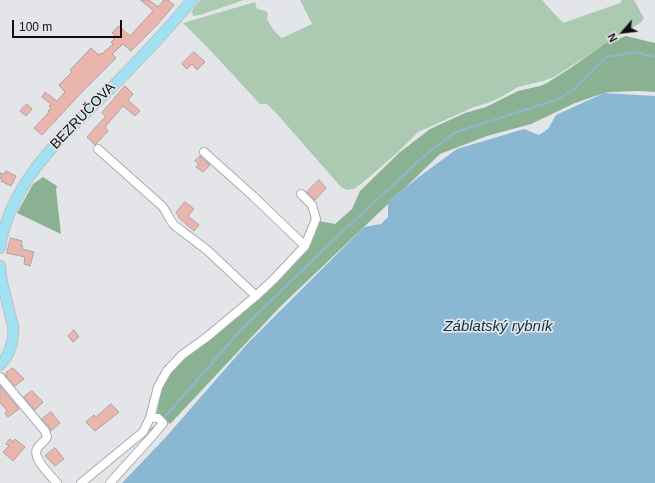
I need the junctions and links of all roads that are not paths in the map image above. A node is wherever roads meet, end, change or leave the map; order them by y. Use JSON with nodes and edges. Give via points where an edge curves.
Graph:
{"nodes":[{"id":1,"x":192,"y":0,"type":"edge"},
{"id":2,"x":98,"y":149,"type":"dead end"},
{"id":3,"x":204,"y":152,"type":"dead end"},
{"id":4,"x":301,"y":194,"type":"dead end"},
{"id":5,"x":304,"y":246,"type":"junction"},
{"id":6,"x":0,"y":248,"type":"edge"},
{"id":7,"x":0,"y":266,"type":"edge"},
{"id":8,"x":256,"y":296,"type":"junction"},
{"id":9,"x":0,"y":365,"type":"edge"},
{"id":10,"x":0,"y":377,"type":"edge"},
{"id":11,"x":157,"y":419,"type":"junction"},
{"id":12,"x":57,"y":483,"type":"edge"},
{"id":13,"x":82,"y":483,"type":"edge"},
{"id":14,"x":110,"y":483,"type":"edge"}],
"edges":[{"from":1,"to":6,"type":"main road","name":"BEZRUČOVA","via":[[166,31],[68,130],[35,168],[12,208]]},
{"from":2,"to":8,"type":"street","via":[[162,206],[174,225],[207,250]]},
{"from":3,"to":5,"type":"street"},
{"from":4,"to":5,"type":"street","via":[[312,205],[316,219]]},
{"from":5,"to":8,"type":"street"},
{"from":7,"to":9,"type":"main road","via":[[13,326],[10,352]]},
{"from":8,"to":11,"type":"street","via":[[182,355],[166,371],[158,387]]},
{"from":10,"to":12,"type":"street","via":[[45,431],[47,437],[36,454]]},
{"from":11,"to":13,"type":"street"},
{"from":11,"to":14,"type":"street","via":[[155,433]]}]}
